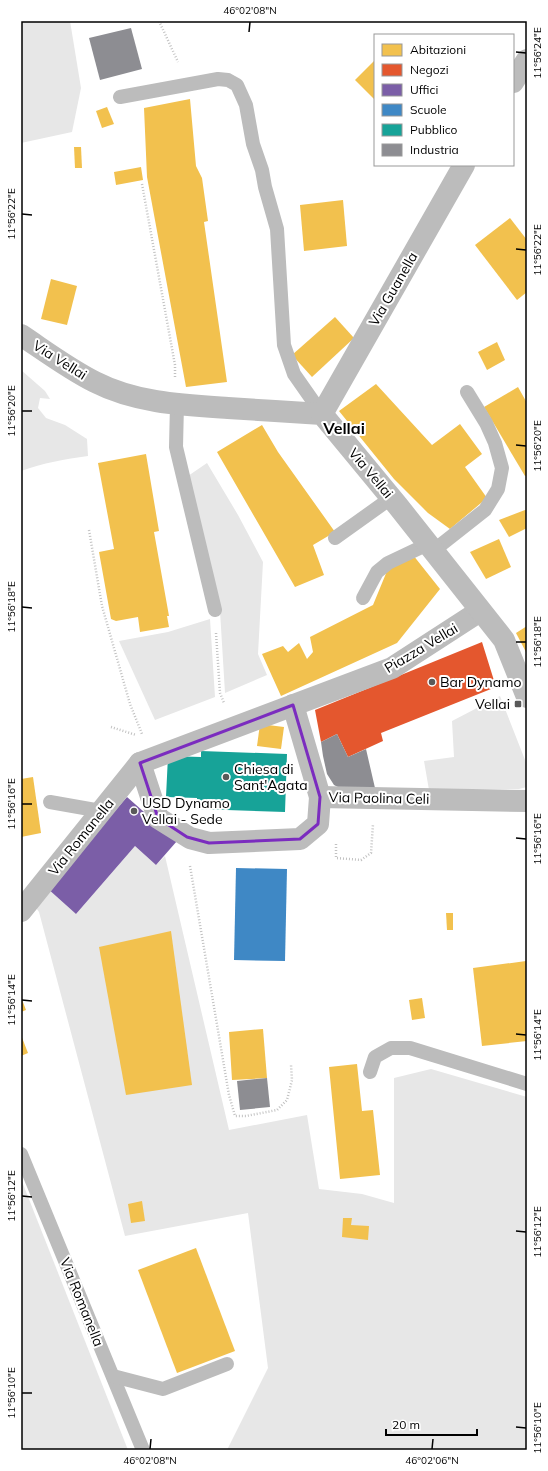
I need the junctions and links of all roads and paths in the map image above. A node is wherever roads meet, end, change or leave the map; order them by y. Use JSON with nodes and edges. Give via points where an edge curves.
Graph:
{"nodes":[{"id":1,"x":159,"y":21,"type":"edge"},
{"id":2,"x":187,"y":84,"type":"junction"},
{"id":3,"x":120,"y":97,"type":"dead end"},
{"id":4,"x":463,"y":166,"type":"edge"},
{"id":5,"x":142,"y":184,"type":"dead end"},
{"id":6,"x":21,"y":334,"type":"edge"},
{"id":7,"x":467,"y":392,"type":"dead end"},
{"id":8,"x":177,"y":404,"type":"junction"},
{"id":9,"x":322,"y":414,"type":"junction"},
{"id":10,"x":391,"y":498,"type":"junction"},
{"id":11,"x":89,"y":530,"type":"dead end"},
{"id":12,"x":335,"y":538,"type":"dead end"},
{"id":13,"x":430,"y":548,"type":"junction"},
{"id":14,"x":364,"y":598,"type":"dead end"},
{"id":15,"x":215,"y":610,"type":"joint"},
{"id":16,"x":480,"y":611,"type":"junction"},
{"id":17,"x":527,"y":697,"type":"edge"},
{"id":18,"x":292,"y":705,"type":"junction"},
{"id":19,"x":111,"y":727,"type":"dead end"},
{"id":20,"x":235,"y":728,"type":"junction"},
{"id":21,"x":140,"y":763,"type":"junction"},
{"id":22,"x":320,"y":797,"type":"junction"},
{"id":23,"x":527,"y":801,"type":"edge"},
{"id":24,"x":50,"y":802,"type":"dead end"},
{"id":25,"x":101,"y":811,"type":"junction"},
{"id":26,"x":190,"y":838,"type":"junction"},
{"id":27,"x":370,"y":853,"type":"dead end"},
{"id":28,"x":336,"y":858,"type":"dead end"},
{"id":29,"x":21,"y":911,"type":"edge"},
{"id":30,"x":291,"y":1065,"type":"dead end"},
{"id":31,"x":370,"y":1072,"type":"dead end"},
{"id":32,"x":527,"y":1084,"type":"edge"},
{"id":33,"x":21,"y":1154,"type":"edge"},
{"id":34,"x":227,"y":1364,"type":"dead end"},
{"id":35,"x":113,"y":1376,"type":"junction"},
{"id":36,"x":143,"y":1450,"type":"edge"}],
"edges":[{"from":1,"to":2,"type":"path"},
{"from":2,"to":3,"type":"lane"},
{"from":2,"to":9,"type":"lane","via":[[228,80],[237,85],[246,105],[253,144],[276,229],[284,345],[294,374]]},
{"from":4,"to":9,"type":"street","name":"Via Guanella"},
{"from":5,"to":8,"type":"path","via":[[175,365]]},
{"from":6,"to":8,"type":"street","name":"Via Vellai","via":[[96,382],[128,394]]},
{"from":7,"to":13,"type":"lane","via":[[495,443],[502,468],[498,489],[485,510]]},
{"from":8,"to":9,"type":"street","name":"Via Vellai"},
{"from":8,"to":15,"type":"lane","via":[[176,447]]},
{"from":9,"to":10,"type":"street","name":"Via Vellai"},
{"from":10,"to":12,"type":"lane"},
{"from":10,"to":13,"type":"street","name":"Via Vellai"},
{"from":11,"to":19,"type":"path","via":[[102,606],[130,704],[144,738]]},
{"from":13,"to":14,"type":"lane","via":[[388,563],[377,572]]},
{"from":13,"to":16,"type":"street","name":"Via Vellai"},
{"from":15,"to":20,"type":"path","via":[[220,692]]},
{"from":16,"to":17,"type":"street","name":"Via Vellai","via":[[504,640]]},
{"from":16,"to":18,"type":"street","name":"Piazza Vellai","via":[[392,668]]},
{"from":18,"to":20,"type":"street","name":"Piazza Vellai"},
{"from":18,"to":22,"type":"street"},
{"from":20,"to":21,"type":"street","name":"Piazza Vellai"},
{"from":21,"to":25,"type":"street","name":"Via Romanella"},
{"from":21,"to":26,"type":"street","name":"Via Paolina Celi","via":[[158,818]]},
{"from":22,"to":23,"type":"street","name":"Via Paolina Celi"},
{"from":22,"to":26,"type":"street","name":"Via Paolina Celi","via":[[318,824],[300,839],[209,843]]},
{"from":24,"to":25,"type":"lane"},
{"from":25,"to":29,"type":"street","name":"Via Romanella"},
{"from":26,"to":30,"type":"path","via":[[189,862],[229,1095],[235,1116],[277,1110],[287,1100],[292,1080]]},
{"from":27,"to":28,"type":"path","via":[[361,860]]},
{"from":31,"to":32,"type":"lane","via":[[374,1057],[391,1048],[410,1048]]},
{"from":33,"to":35,"type":"lane","name":"Via Romanella"},
{"from":34,"to":35,"type":"lane","via":[[163,1389]]},
{"from":35,"to":36,"type":"lane","name":"Via Romanella"}]}
